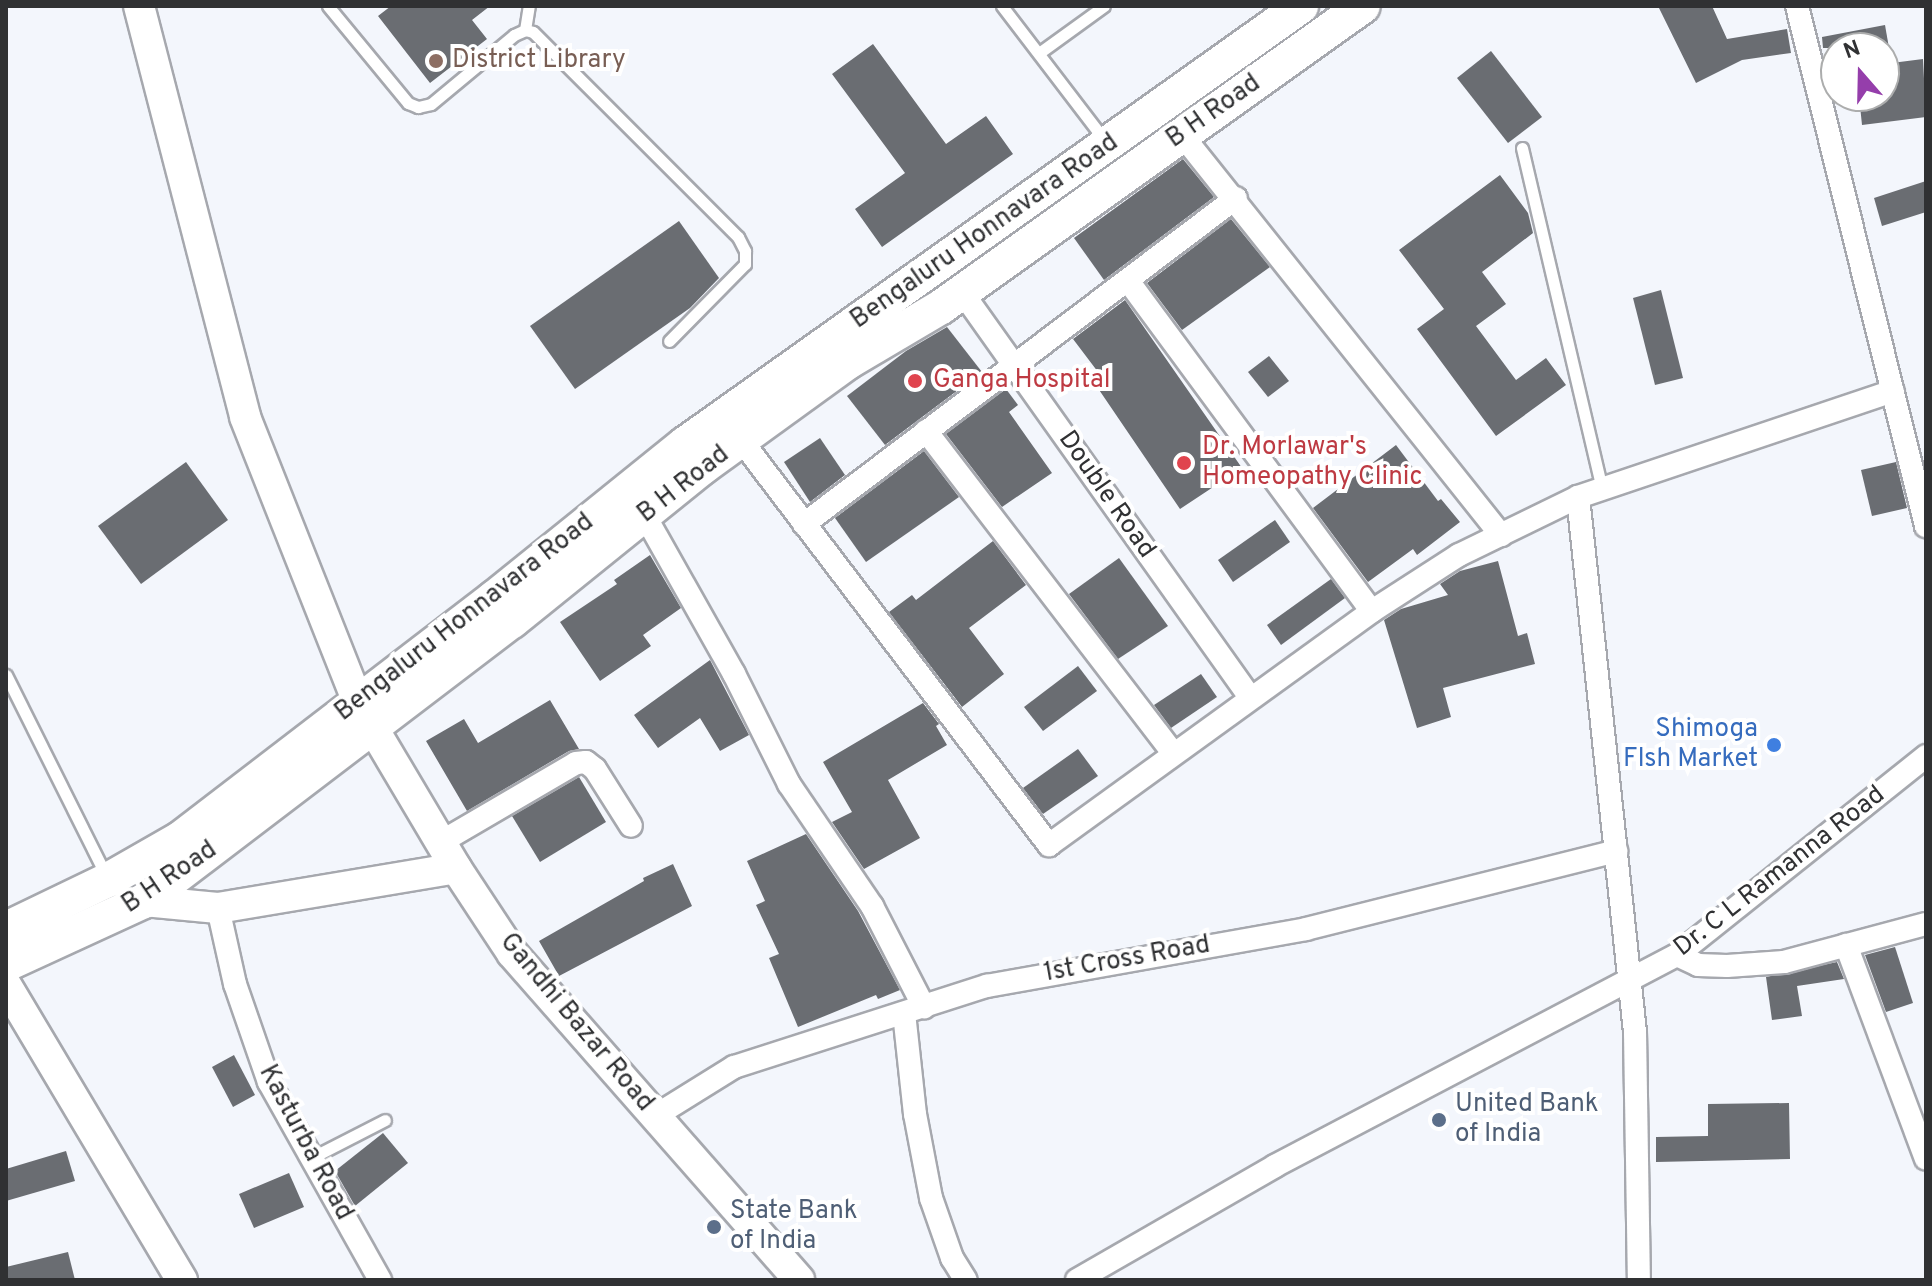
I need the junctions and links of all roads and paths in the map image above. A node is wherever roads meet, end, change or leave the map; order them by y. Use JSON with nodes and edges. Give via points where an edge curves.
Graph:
{"nodes":[{"id":1,"x":139,"y":6,"type":"edge"},
{"id":2,"x":328,"y":6,"type":"edge"},
{"id":3,"x":529,"y":6,"type":"edge"},
{"id":4,"x":1002,"y":6,"type":"edge"},
{"id":5,"x":1104,"y":6,"type":"edge"},
{"id":6,"x":1301,"y":6,"type":"edge"},
{"id":7,"x":1363,"y":6,"type":"edge"},
{"id":8,"x":1797,"y":6,"type":"edge"},
{"id":9,"x":525,"y":30,"type":"junction"},
{"id":10,"x":1039,"y":53,"type":"junction"},
{"id":11,"x":1182,"y":135,"type":"junction"},
{"id":12,"x":1109,"y":146,"type":"junction"},
{"id":13,"x":1522,"y":148,"type":"dead end"},
{"id":14,"x":1236,"y":198,"type":"junction"},
{"id":15,"x":1129,"y":282,"type":"junction"},
{"id":16,"x":962,"y":292,"type":"junction"},
{"id":17,"x":669,"y":341,"type":"dead end"},
{"id":18,"x":1013,"y":365,"type":"junction"},
{"id":19,"x":1893,"y":391,"type":"junction"},
{"id":20,"x":926,"y":431,"type":"junction"},
{"id":21,"x":741,"y":440,"type":"junction"},
{"id":22,"x":1917,"y":448,"type":"edge"},
{"id":23,"x":1602,"y":489,"type":"junction"},
{"id":24,"x":1578,"y":497,"type":"junction"},
{"id":25,"x":645,"y":516,"type":"junction"},
{"id":26,"x":804,"y":524,"type":"junction"},
{"id":27,"x":1926,"y":526,"type":"edge"},
{"id":28,"x":1501,"y":535,"type":"junction"},
{"id":29,"x":1372,"y":611,"type":"junction"},
{"id":30,"x":6,"y":675,"type":"edge"},
{"id":31,"x":1250,"y":697,"type":"junction"},
{"id":32,"x":365,"y":714,"type":"junction"},
{"id":33,"x":1173,"y":753,"type":"junction"},
{"id":34,"x":1926,"y":756,"type":"edge"},
{"id":35,"x":631,"y":826,"type":"dead end"},
{"id":36,"x":1616,"y":851,"type":"junction"},
{"id":37,"x":449,"y":855,"type":"junction"},
{"id":38,"x":108,"y":880,"type":"junction"},
{"id":39,"x":144,"y":901,"type":"junction"},
{"id":40,"x":218,"y":908,"type":"junction"},
{"id":41,"x":1926,"y":924,"type":"edge"},
{"id":42,"x":1846,"y":945,"type":"junction"},
{"id":43,"x":1677,"y":955,"type":"junction"},
{"id":44,"x":7,"y":956,"type":"edge"},
{"id":45,"x":1631,"y":981,"type":"junction"},
{"id":46,"x":914,"y":1010,"type":"junction"},
{"id":47,"x":655,"y":1116,"type":"junction"},
{"id":48,"x":385,"y":1120,"type":"dead end"},
{"id":49,"x":311,"y":1158,"type":"junction"},
{"id":50,"x":1926,"y":1159,"type":"edge"},
{"id":51,"x":182,"y":1280,"type":"edge"},
{"id":52,"x":380,"y":1280,"type":"edge"},
{"id":53,"x":799,"y":1280,"type":"edge"},
{"id":54,"x":966,"y":1280,"type":"edge"},
{"id":55,"x":1077,"y":1280,"type":"edge"},
{"id":56,"x":1639,"y":1280,"type":"edge"}],
"edges":[{"from":1,"to":32,"type":"street","name":"Gandhi Bazar Road","via":[[245,417]]},
{"from":2,"to":9,"type":"lane","via":[[408,103],[418,107],[431,104]]},
{"from":3,"to":9,"type":"lane"},
{"from":4,"to":10,"type":"lane"},
{"from":5,"to":10,"type":"lane"},
{"from":6,"to":12,"type":"main road","name":"Bengaluru Honnavara Road"},
{"from":7,"to":11,"type":"main road","name":"B H Road"},
{"from":8,"to":19,"type":"street"},
{"from":9,"to":17,"type":"lane","via":[[533,32],[738,237],[745,251],[745,264]]},
{"from":10,"to":12,"type":"lane"},
{"from":11,"to":14,"type":"street"},
{"from":11,"to":16,"type":"main road","name":"B H Road"},
{"from":12,"to":32,"type":"main road","name":"Bengaluru Honnavara Road","via":[[685,444]]},
{"from":13,"to":23,"type":"lane"},
{"from":14,"to":15,"type":"street"},
{"from":14,"to":28,"type":"street"},
{"from":15,"to":18,"type":"street"},
{"from":15,"to":29,"type":"street"},
{"from":16,"to":18,"type":"street","name":"Double Road"},
{"from":16,"to":21,"type":"main road","name":"B H Road","via":[[848,362]]},
{"from":18,"to":20,"type":"street"},
{"from":18,"to":31,"type":"street","name":"Double Road"},
{"from":19,"to":22,"type":"street"},
{"from":19,"to":23,"type":"street"},
{"from":20,"to":26,"type":"street"},
{"from":20,"to":33,"type":"street"},
{"from":21,"to":25,"type":"main road","name":"B H Road"},
{"from":21,"to":26,"type":"street"},
{"from":22,"to":27,"type":"street"},
{"from":23,"to":24,"type":"street"},
{"from":24,"to":28,"type":"street"},
{"from":24,"to":36,"type":"street"},
{"from":25,"to":32,"type":"main road","name":"B H Road"},
{"from":25,"to":46,"type":"street","via":[[789,784],[872,906]]},
{"from":26,"to":33,"type":"street","via":[[1049,845]]},
{"from":28,"to":29,"type":"street","via":[[1459,555]]},
{"from":29,"to":31,"type":"street"},
{"from":30,"to":38,"type":"lane"},
{"from":31,"to":33,"type":"street"},
{"from":32,"to":37,"type":"street","name":"Gandhi Bazar Road"},
{"from":32,"to":38,"type":"main road","name":"Bengaluru Honnavara Road","via":[[180,839]]},
{"from":32,"to":39,"type":"main road","name":"B H Road"},
{"from":34,"to":43,"type":"street","name":"Dr. C L Ramanna Road"},
{"from":35,"to":37,"type":"street","via":[[595,769],[576,763]]},
{"from":36,"to":45,"type":"street"},
{"from":36,"to":46,"type":"street","name":"1st Cross Road","via":[[1306,929],[1054,972],[987,986]]},
{"from":37,"to":40,"type":"street"},
{"from":37,"to":47,"type":"street","name":"Gandhi Bazar Road","via":[[512,953]]},
{"from":38,"to":44,"type":"main road","name":"Bengaluru Honnavara Road"},
{"from":39,"to":40,"type":"street"},
{"from":39,"to":44,"type":"main road","name":"B H Road"},
{"from":40,"to":49,"type":"street","name":"Kasturba Road","via":[[235,984],[269,1082]]},
{"from":41,"to":42,"type":"street"},
{"from":42,"to":43,"type":"street","via":[[1784,962],[1727,966],[1698,965]]},
{"from":42,"to":50,"type":"street"},
{"from":43,"to":45,"type":"street","name":"Dr. C L Ramanna Road"},
{"from":44,"to":51,"type":"street"},
{"from":45,"to":55,"type":"street","name":"Dr. C L Ramanna Road","via":[[1275,1166]]},
{"from":45,"to":56,"type":"street"},
{"from":46,"to":47,"type":"street","name":"1st Cross Road","via":[[734,1067]]},
{"from":46,"to":54,"type":"street","via":[[915,1114],[931,1198],[952,1258]]},
{"from":47,"to":53,"type":"street","name":"Gandhi Bazar Road"},
{"from":48,"to":49,"type":"lane"},
{"from":49,"to":52,"type":"street","name":"Kasturba Road"}]}
